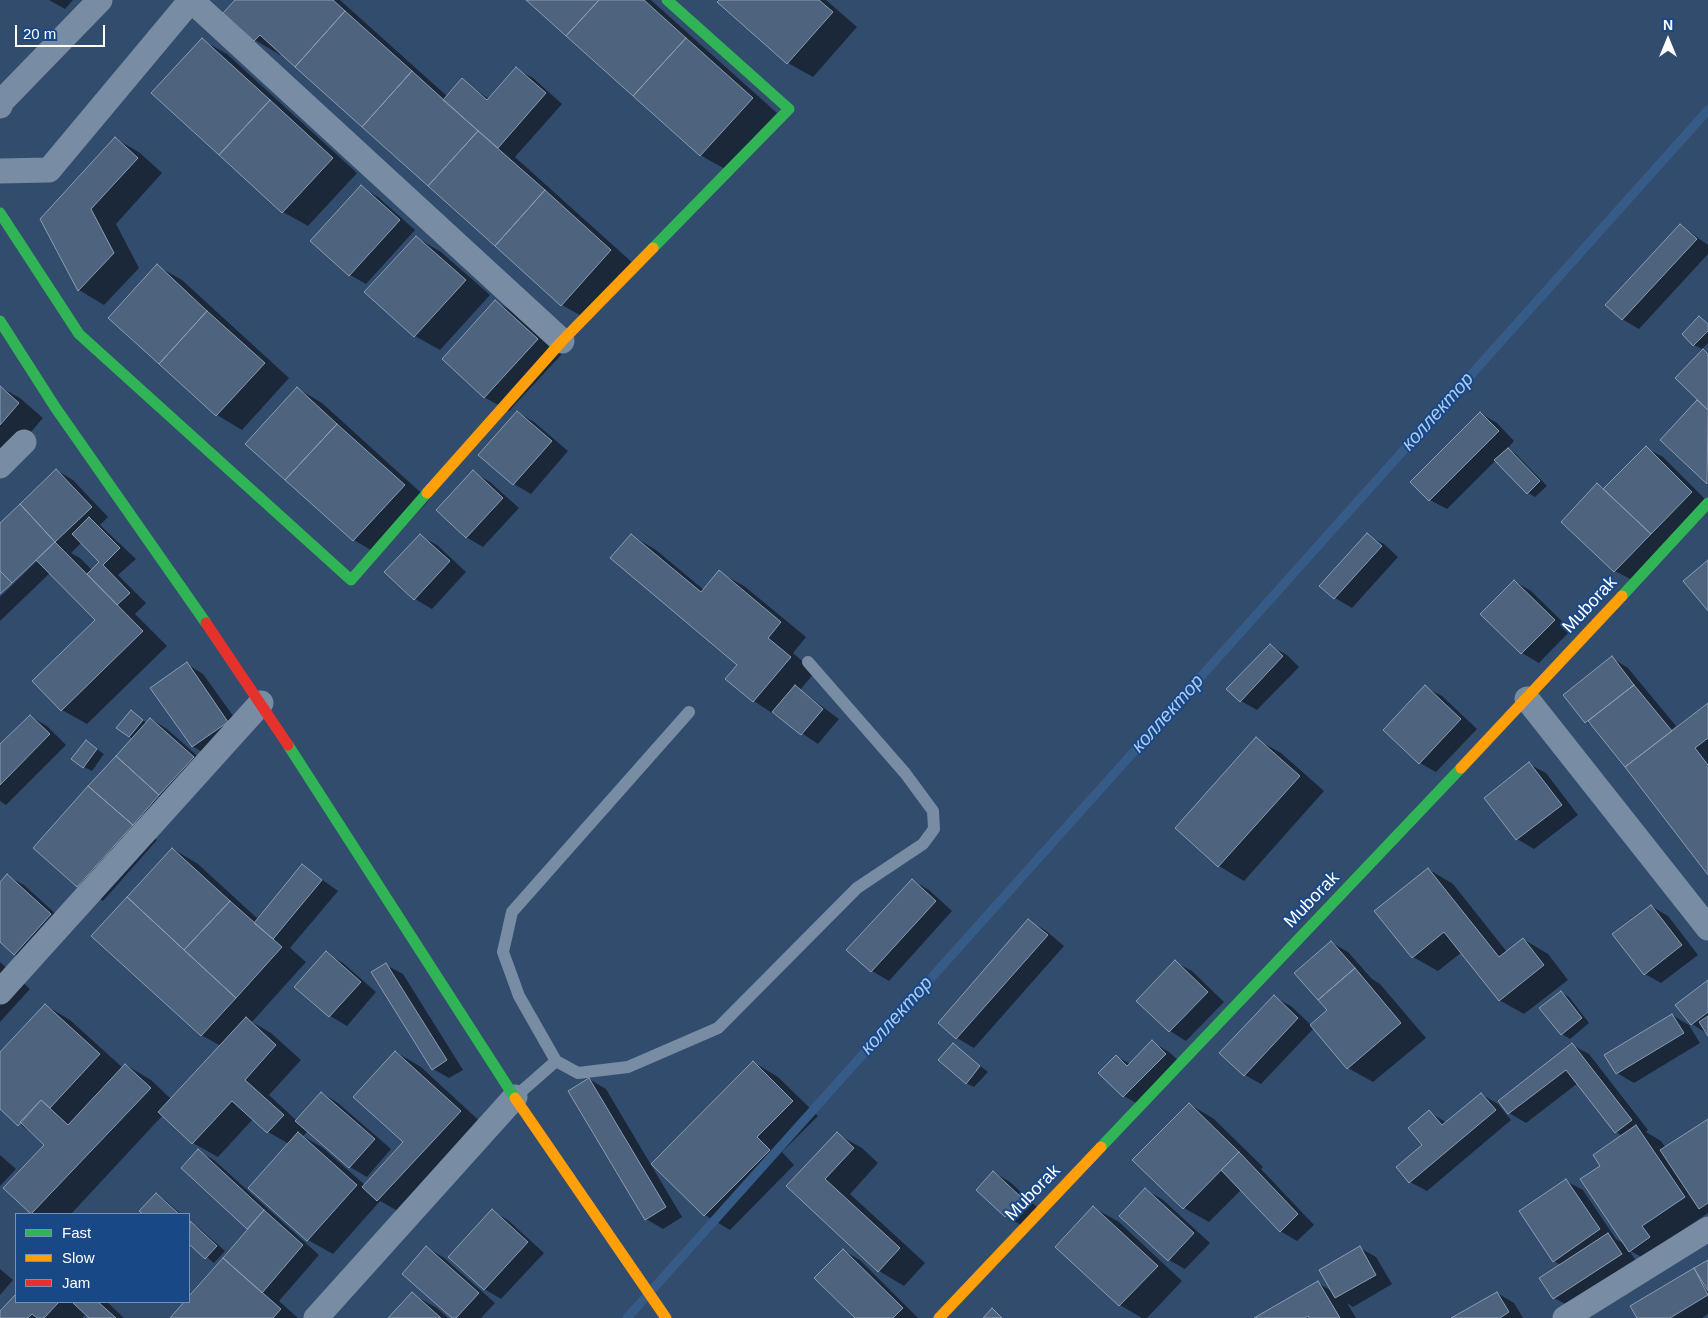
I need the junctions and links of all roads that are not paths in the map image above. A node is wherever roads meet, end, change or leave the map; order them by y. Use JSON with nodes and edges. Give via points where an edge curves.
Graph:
{"nodes":[{"id":1,"x":100,"y":0,"type":"edge"},
{"id":2,"x":191,"y":0,"type":"edge"},
{"id":3,"x":667,"y":0,"type":"edge"},
{"id":4,"x":0,"y":106,"type":"edge"},
{"id":5,"x":0,"y":171,"type":"edge"},
{"id":6,"x":0,"y":213,"type":"edge"},
{"id":7,"x":0,"y":321,"type":"edge"},
{"id":8,"x":562,"y":340,"type":"junction"},
{"id":9,"x":24,"y":442,"type":"dead end"},
{"id":10,"x":0,"y":466,"type":"edge"},
{"id":11,"x":1708,"y":502,"type":"edge"},
{"id":12,"x":808,"y":662,"type":"dead end"},
{"id":13,"x":1528,"y":699,"type":"junction"},
{"id":14,"x":261,"y":703,"type":"junction"},
{"id":15,"x":689,"y":712,"type":"dead end"},
{"id":16,"x":1708,"y":928,"type":"edge"},
{"id":17,"x":0,"y":992,"type":"edge"},
{"id":18,"x":556,"y":1061,"type":"junction"},
{"id":19,"x":515,"y":1097,"type":"junction"},
{"id":20,"x":1708,"y":1229,"type":"edge"},
{"id":21,"x":316,"y":1318,"type":"edge"},
{"id":22,"x":666,"y":1318,"type":"edge"},
{"id":23,"x":939,"y":1318,"type":"edge"},
{"id":24,"x":1565,"y":1318,"type":"edge"}],
"edges":[{"from":1,"to":4,"type":"street"},
{"from":2,"to":5,"type":"street","via":[[48,170]]},
{"from":2,"to":8,"type":"street"},
{"from":3,"to":8,"type":"street","via":[[789,109]]},
{"from":6,"to":8,"type":"street","via":[[79,334],[351,580]]},
{"from":7,"to":14,"type":"street","via":[[55,407]]},
{"from":9,"to":10,"type":"street"},
{"from":11,"to":13,"type":"street","name":"Muborak"},
{"from":12,"to":18,"type":"lane","via":[[934,811],[934,830],[923,844],[857,888],[718,1028],[628,1067],[578,1073]]},
{"from":13,"to":16,"type":"street"},
{"from":13,"to":23,"type":"street","name":"Muborak"},
{"from":14,"to":17,"type":"street"},
{"from":14,"to":19,"type":"street"},
{"from":15,"to":18,"type":"lane","via":[[512,912],[503,952],[519,996]]},
{"from":18,"to":19,"type":"lane"},
{"from":19,"to":21,"type":"street"},
{"from":19,"to":22,"type":"street"},
{"from":20,"to":24,"type":"street"}]}
